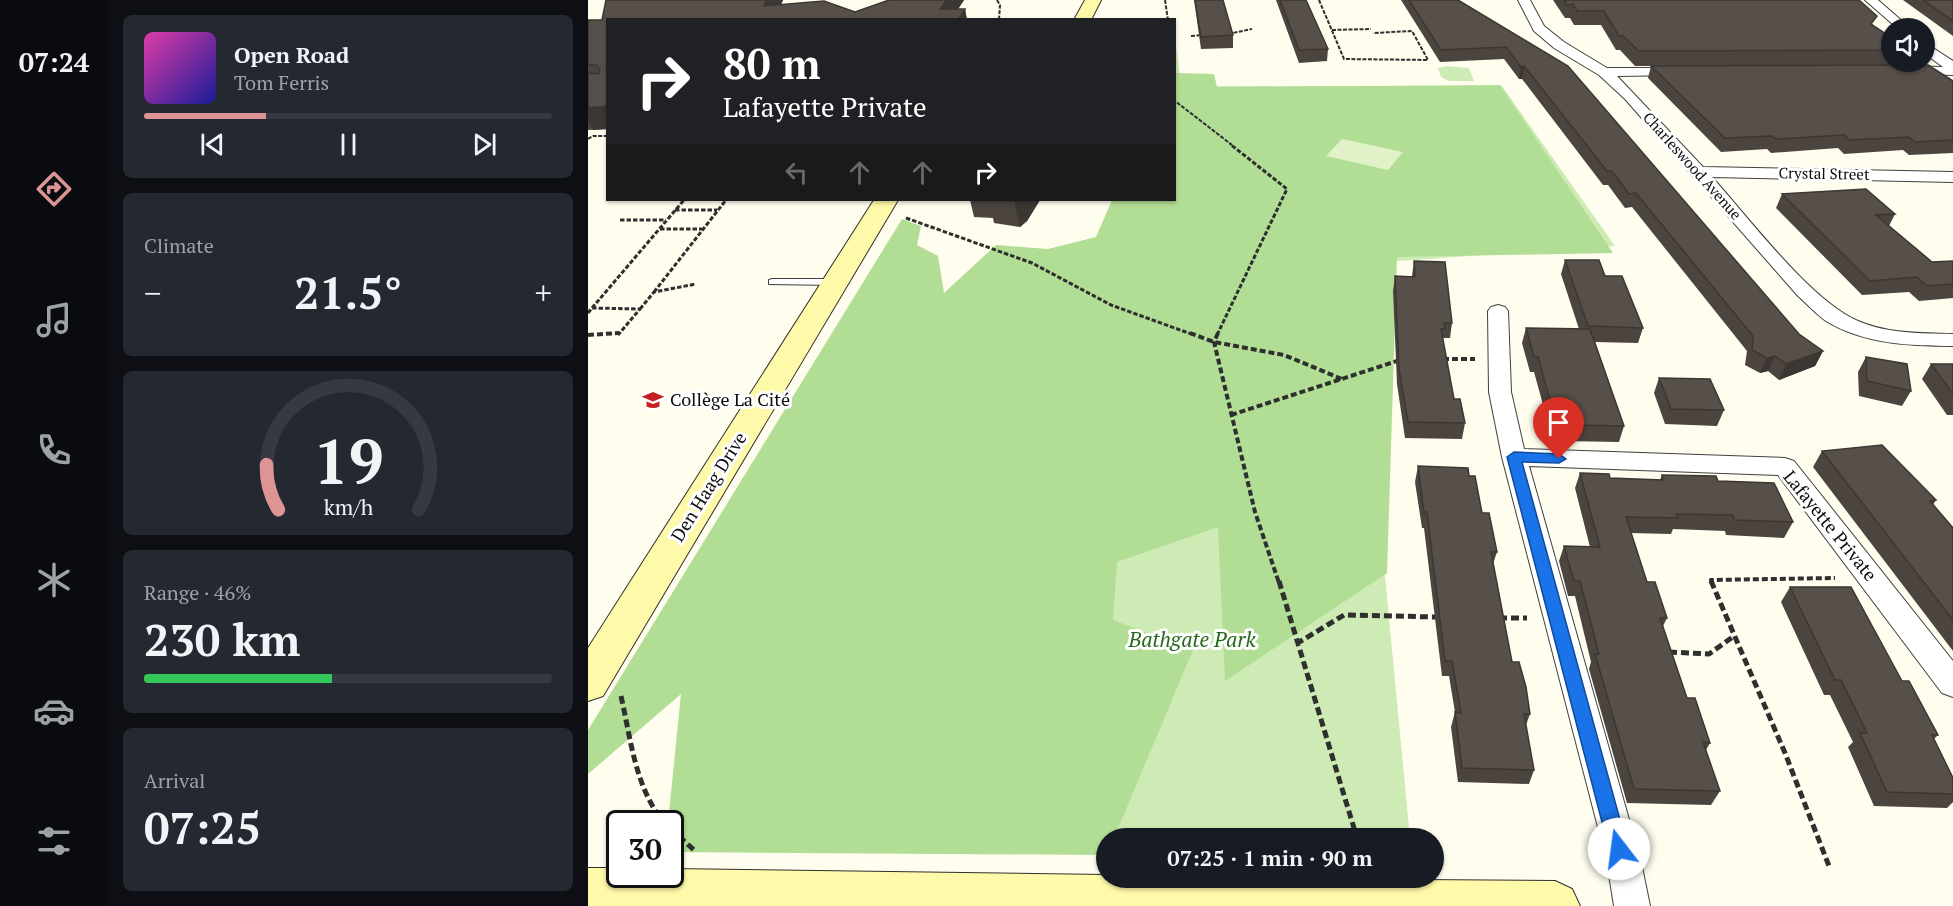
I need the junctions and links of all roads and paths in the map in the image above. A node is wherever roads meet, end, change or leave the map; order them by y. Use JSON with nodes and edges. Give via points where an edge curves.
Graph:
{"nodes":[{"id":1,"x":997,"y":0,"type":"edge"},
{"id":2,"x":1093,"y":0,"type":"edge"},
{"id":3,"x":1165,"y":0,"type":"edge"},
{"id":4,"x":1319,"y":0,"type":"edge"},
{"id":5,"x":1524,"y":0,"type":"edge"},
{"id":6,"x":1871,"y":0,"type":"edge"},
{"id":7,"x":999,"y":18,"type":"edge"},
{"id":8,"x":1083,"y":18,"type":"edge"},
{"id":9,"x":1168,"y":18,"type":"edge"},
{"id":10,"x":1892,"y":18,"type":"edge"},
{"id":11,"x":1251,"y":29,"type":"dead end"},
{"id":12,"x":1371,"y":29,"type":"dead end"},
{"id":13,"x":1332,"y":30,"type":"junction"},
{"id":14,"x":1373,"y":33,"type":"dead end"},
{"id":15,"x":1224,"y":34,"type":"edge"},
{"id":16,"x":1202,"y":35,"type":"edge"},
{"id":17,"x":1191,"y":36,"type":"dead end"},
{"id":18,"x":1935,"y":55,"type":"edge"},
{"id":19,"x":1935,"y":69,"type":"edge"},
{"id":20,"x":1953,"y":69,"type":"edge"},
{"id":21,"x":1702,"y":70,"type":"edge"},
{"id":22,"x":1604,"y":72,"type":"junction"},
{"id":23,"x":1176,"y":102,"type":"edge"},
{"id":24,"x":606,"y":136,"type":"edge"},
{"id":25,"x":588,"y":139,"type":"edge"},
{"id":26,"x":1696,"y":172,"type":"junction"},
{"id":27,"x":1953,"y":177,"type":"edge"},
{"id":28,"x":683,"y":201,"type":"edge"},
{"id":29,"x":725,"y":201,"type":"edge"},
{"id":30,"x":883,"y":204,"type":"edge"},
{"id":31,"x":675,"y":210,"type":"junction"},
{"id":32,"x":718,"y":210,"type":"junction"},
{"id":33,"x":620,"y":220,"type":"dead end"},
{"id":34,"x":666,"y":220,"type":"junction"},
{"id":35,"x":660,"y":229,"type":"junction"},
{"id":36,"x":703,"y":229,"type":"junction"},
{"id":37,"x":772,"y":282,"type":"dead end"},
{"id":38,"x":834,"y":282,"type":"junction"},
{"id":39,"x":696,"y":284,"type":"dead end"},
{"id":40,"x":654,"y":292,"type":"junction"},
{"id":41,"x":592,"y":308,"type":"junction"},
{"id":42,"x":640,"y":309,"type":"junction"},
{"id":43,"x":1498,"y":311,"type":"dead end"},
{"id":44,"x":588,"y":313,"type":"edge"},
{"id":45,"x":588,"y":335,"type":"edge"},
{"id":46,"x":1953,"y":340,"type":"edge"},
{"id":47,"x":1214,"y":342,"type":"junction"},
{"id":48,"x":1406,"y":358,"type":"edge"},
{"id":49,"x":1441,"y":359,"type":"edge"},
{"id":50,"x":1500,"y":359,"type":"junction"},
{"id":51,"x":1342,"y":379,"type":"junction"},
{"id":52,"x":1231,"y":415,"type":"junction"},
{"id":53,"x":1514,"y":457,"type":"junction"},
{"id":54,"x":1829,"y":578,"type":"dead end"},
{"id":55,"x":1439,"y":617,"type":"edge"},
{"id":56,"x":1486,"y":617,"type":"edge"},
{"id":57,"x":1557,"y":619,"type":"junction"},
{"id":58,"x":1734,"y":636,"type":"junction"},
{"id":59,"x":1296,"y":644,"type":"junction"},
{"id":60,"x":1661,"y":652,"type":"edge"},
{"id":61,"x":593,"y":675,"type":"edge"},
{"id":62,"x":1953,"y":684,"type":"edge"},
{"id":63,"x":655,"y":810,"type":"edge"},
{"id":64,"x":1354,"y":828,"type":"edge"},
{"id":65,"x":684,"y":841,"type":"edge"},
{"id":66,"x":696,"y":852,"type":"dead end"},
{"id":67,"x":1829,"y":866,"type":"dead end"},
{"id":68,"x":588,"y":892,"type":"edge"},
{"id":69,"x":1555,"y":906,"type":"edge"},
{"id":70,"x":1632,"y":906,"type":"edge"}],
"edges":[{"from":1,"to":7,"type":"path"},
{"from":2,"to":8,"type":"street"},
{"from":3,"to":9,"type":"path"},
{"from":4,"to":13,"type":"path"},
{"from":5,"to":22,"type":"street","name":"Charleswood Avenue","via":[[1539,28]]},
{"from":6,"to":10,"type":"street"},
{"from":11,"to":15,"type":"path"},
{"from":12,"to":13,"type":"path"},
{"from":13,"to":14,"type":"path","via":[[1344,59],[1428,60],[1412,31]]},
{"from":16,"to":17,"type":"path"},
{"from":18,"to":20,"type":"street"},
{"from":19,"to":20,"type":"street"},
{"from":21,"to":22,"type":"street"},
{"from":22,"to":26,"type":"street","name":"Charleswood Avenue"},
{"from":23,"to":47,"type":"path","via":[[1287,189]]},
{"from":24,"to":25,"type":"path"},
{"from":26,"to":27,"type":"street","name":"Crystal Street"},
{"from":26,"to":46,"type":"street","name":"Charleswood Avenue","via":[[1805,292],[1837,318],[1863,330],[1905,340]]},
{"from":28,"to":31,"type":"path"},
{"from":29,"to":32,"type":"path"},
{"from":30,"to":38,"type":"street","name":"Den Haag Drive"},
{"from":30,"to":47,"type":"path","via":[[1032,263],[1111,305]]},
{"from":31,"to":32,"type":"path"},
{"from":31,"to":34,"type":"path"},
{"from":32,"to":36,"type":"path"},
{"from":33,"to":34,"type":"path"},
{"from":34,"to":35,"type":"path"},
{"from":35,"to":36,"type":"path"},
{"from":35,"to":41,"type":"path"},
{"from":36,"to":40,"type":"path"},
{"from":37,"to":38,"type":"lane"},
{"from":38,"to":61,"type":"street","name":"Den Haag Drive"},
{"from":39,"to":40,"type":"path"},
{"from":40,"to":42,"type":"path"},
{"from":41,"to":42,"type":"path"},
{"from":41,"to":44,"type":"path"},
{"from":42,"to":45,"type":"path","via":[[618,335]]},
{"from":43,"to":50,"type":"street"},
{"from":47,"to":51,"type":"path","via":[[1284,355]]},
{"from":47,"to":52,"type":"path"},
{"from":48,"to":51,"type":"path"},
{"from":49,"to":50,"type":"path"},
{"from":50,"to":53,"type":"street","via":[[1500,392]]},
{"from":51,"to":52,"type":"path"},
{"from":52,"to":59,"type":"path","via":[[1255,512],[1272,555]]},
{"from":53,"to":57,"type":"street"},
{"from":53,"to":62,"type":"street","name":"Lafayette Private","via":[[1785,466]]},
{"from":54,"to":58,"type":"path","via":[[1711,580]]},
{"from":55,"to":59,"type":"path","via":[[1344,615]]},
{"from":56,"to":57,"type":"path"},
{"from":57,"to":70,"type":"street","via":[[1624,862]]},
{"from":58,"to":60,"type":"path","via":[[1709,654]]},
{"from":58,"to":67,"type":"path"},
{"from":59,"to":64,"type":"path"},
{"from":61,"to":63,"type":"path","via":[[620,692],[638,772]]},
{"from":65,"to":66,"type":"path"},
{"from":68,"to":69,"type":"street"}]}
